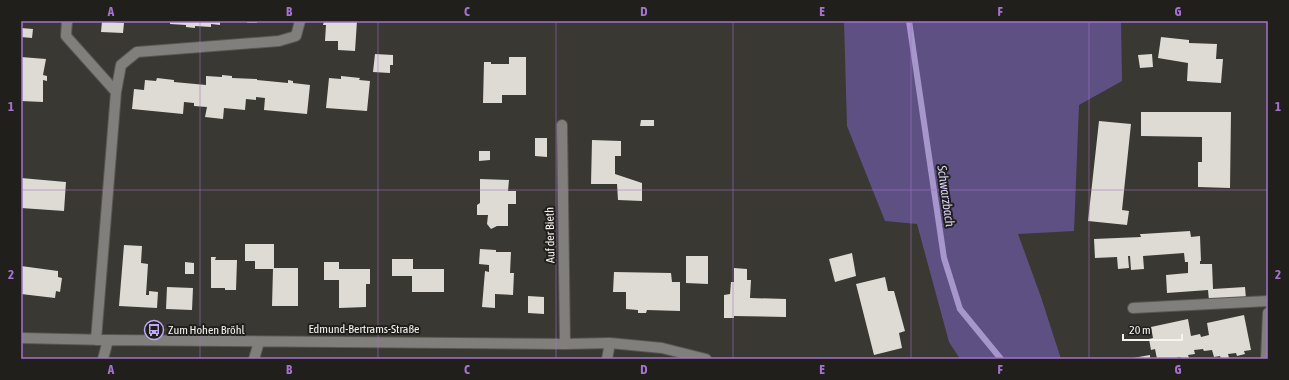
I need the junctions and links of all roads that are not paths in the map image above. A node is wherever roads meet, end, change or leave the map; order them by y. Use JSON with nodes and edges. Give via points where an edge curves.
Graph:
{"nodes":[{"id":1,"x":67,"y":21,"type":"edge"},
{"id":2,"x":300,"y":21,"type":"edge"},
{"id":3,"x":116,"y":92,"type":"junction"},
{"id":4,"x":562,"y":125,"type":"dead end"},
{"id":5,"x":1268,"y":301,"type":"edge"},
{"id":6,"x":1133,"y":308,"type":"dead end"},
{"id":7,"x":1268,"y":313,"type":"edge"},
{"id":8,"x":21,"y":338,"type":"edge"},
{"id":9,"x":96,"y":340,"type":"junction"},
{"id":10,"x":108,"y":340,"type":"junction"},
{"id":11,"x":259,"y":342,"type":"junction"},
{"id":12,"x":610,"y":343,"type":"junction"},
{"id":13,"x":565,"y":344,"type":"junction"},
{"id":14,"x":103,"y":359,"type":"edge"},
{"id":15,"x":254,"y":359,"type":"edge"},
{"id":16,"x":607,"y":359,"type":"edge"},
{"id":17,"x":706,"y":359,"type":"edge"},
{"id":18,"x":1266,"y":359,"type":"edge"}],
"edges":[{"from":1,"to":3,"type":"street","via":[[66,36]]},
{"from":2,"to":3,"type":"street","via":[[296,36],[279,41],[137,52],[121,65]]},
{"from":3,"to":9,"type":"street"},
{"from":4,"to":13,"type":"street","name":"Auf der Bieth"},
{"from":5,"to":6,"type":"street"},
{"from":7,"to":18,"type":"street"},
{"from":8,"to":9,"type":"street","name":"Edmund-Bertrams-Straße"},
{"from":9,"to":10,"type":"street","name":"Edmund-Bertrams-Straße"},
{"from":10,"to":11,"type":"street","name":"Edmund-Bertrams-Straße"},
{"from":10,"to":14,"type":"street"},
{"from":11,"to":13,"type":"street","name":"Edmund-Bertrams-Straße"},
{"from":11,"to":15,"type":"street"},
{"from":12,"to":13,"type":"street","name":"Edmund-Bertrams-Straße"},
{"from":12,"to":16,"type":"street"},
{"from":12,"to":17,"type":"street","name":"Edmund-Bertrams-Straße","via":[[662,348]]}]}
